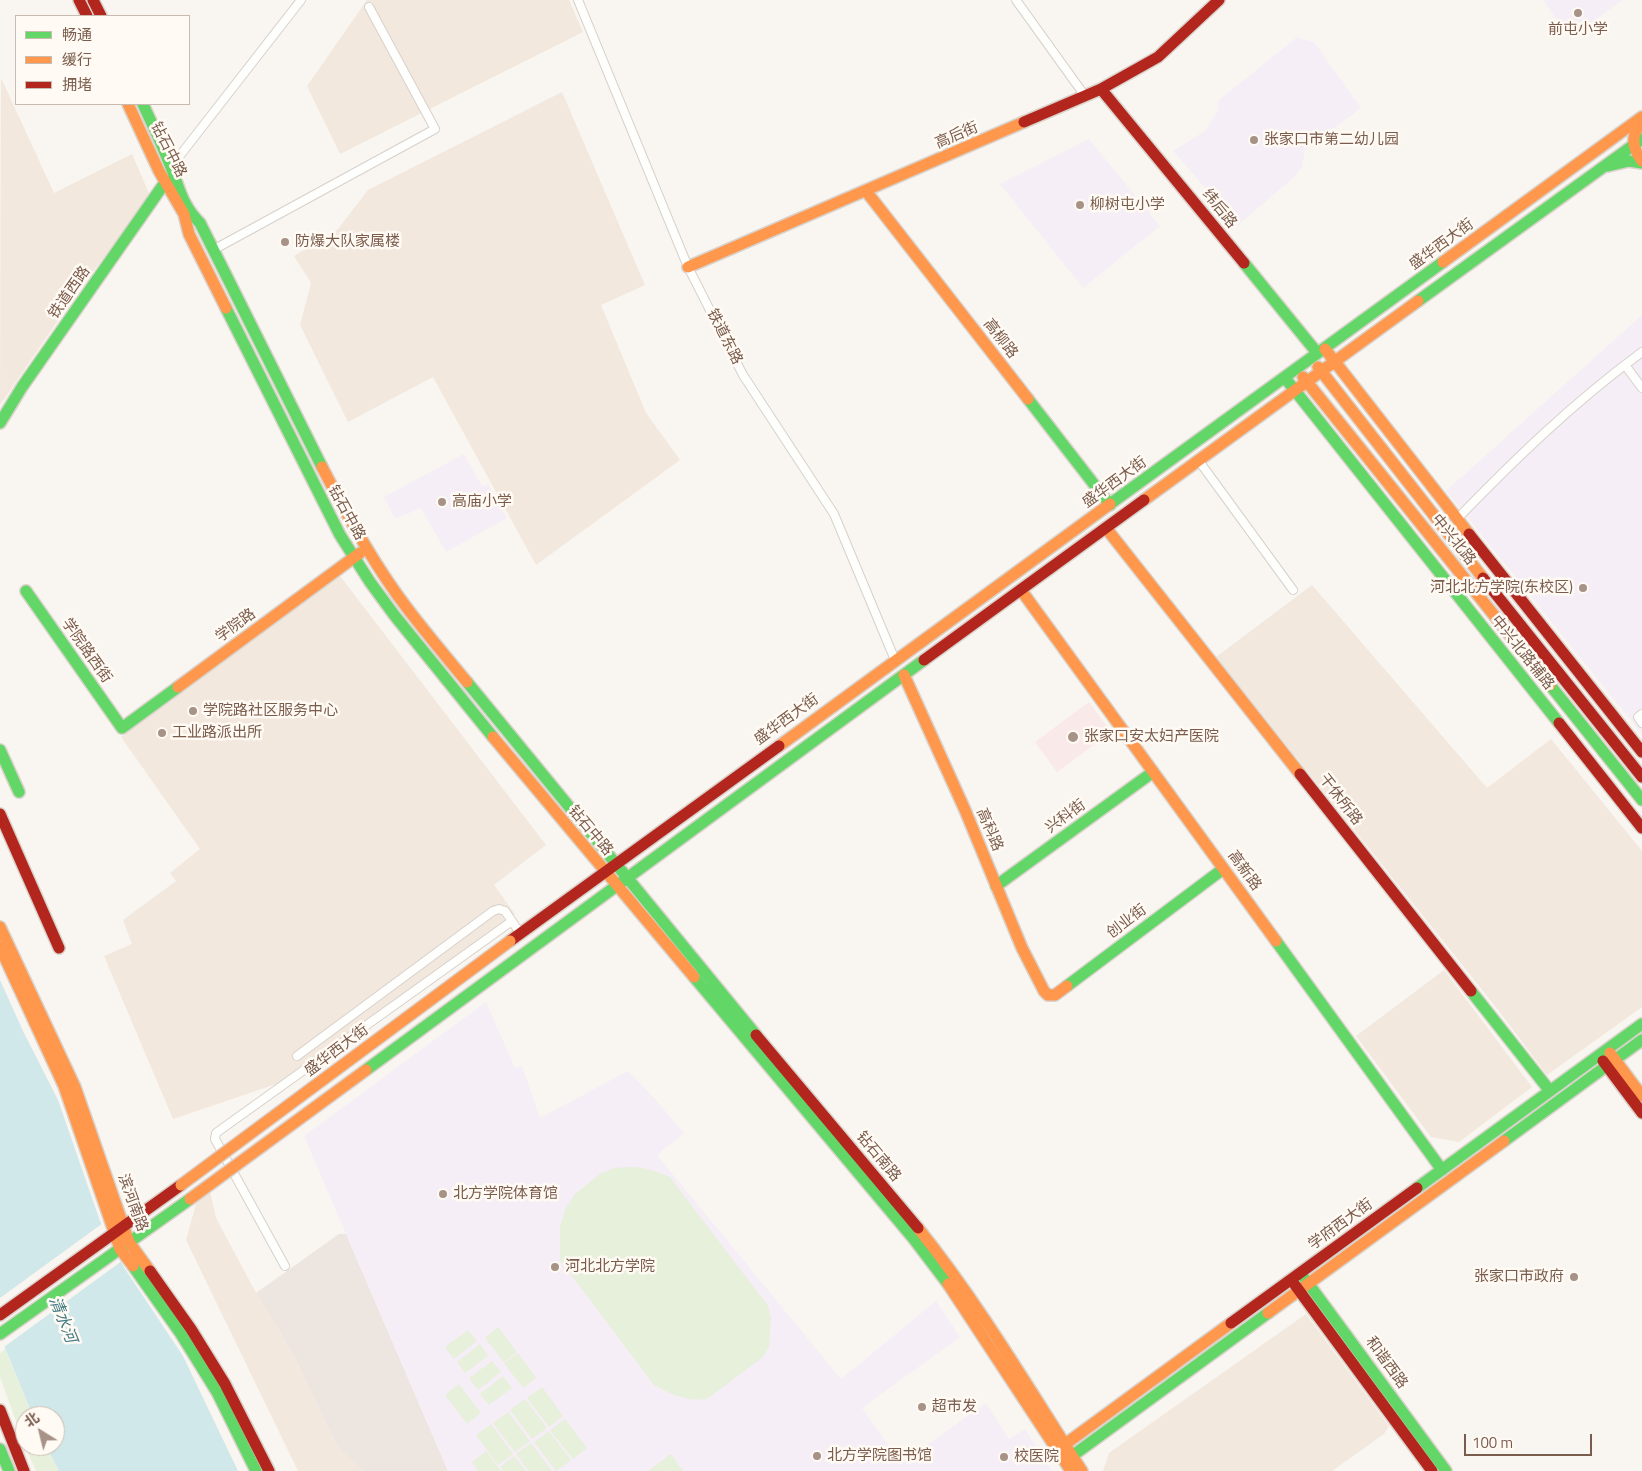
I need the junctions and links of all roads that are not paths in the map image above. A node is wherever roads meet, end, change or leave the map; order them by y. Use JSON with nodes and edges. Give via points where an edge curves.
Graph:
{"nodes":[{"id":1,"x":79,"y":0,"type":"edge"},
{"id":2,"x":93,"y":0,"type":"edge"},
{"id":3,"x":302,"y":0,"type":"edge"},
{"id":4,"x":578,"y":0,"type":"edge"},
{"id":5,"x":1016,"y":0,"type":"edge"},
{"id":6,"x":1219,"y":0,"type":"edge"},
{"id":7,"x":369,"y":7,"type":"dead end"},
{"id":8,"x":86,"y":15,"type":"edge"},
{"id":9,"x":100,"y":15,"type":"edge"},
{"id":10,"x":1100,"y":89,"type":"junction"},
{"id":11,"x":1085,"y":96,"type":"junction"},
{"id":12,"x":128,"y":105,"type":"edge"},
{"id":13,"x":142,"y":105,"type":"edge"},
{"id":14,"x":1642,"y":119,"type":"edge"},
{"id":15,"x":1638,"y":141,"type":"edge"},
{"id":16,"x":1601,"y":147,"type":"junction"},
{"id":17,"x":1642,"y":162,"type":"edge"},
{"id":18,"x":171,"y":167,"type":"junction"},
{"id":19,"x":1602,"y":168,"type":"junction"},
{"id":20,"x":166,"y":181,"type":"junction"},
{"id":21,"x":866,"y":191,"type":"junction"},
{"id":22,"x":213,"y":250,"type":"junction"},
{"id":23,"x":688,"y":267,"type":"junction"},
{"id":24,"x":1317,"y":352,"type":"junction"},
{"id":25,"x":1642,"y":352,"type":"edge"},
{"id":26,"x":1335,"y":362,"type":"junction"},
{"id":27,"x":1625,"y":365,"type":"junction"},
{"id":28,"x":1297,"y":369,"type":"junction"},
{"id":29,"x":1322,"y":372,"type":"junction"},
{"id":30,"x":1285,"y":378,"type":"junction"},
{"id":31,"x":1307,"y":383,"type":"junction"},
{"id":32,"x":1642,"y":388,"type":"edge"},
{"id":33,"x":1295,"y":391,"type":"junction"},
{"id":34,"x":1235,"y":414,"type":"junction"},
{"id":35,"x":0,"y":423,"type":"edge"},
{"id":36,"x":1199,"y":461,"type":"junction"},
{"id":37,"x":1110,"y":505,"type":"junction"},
{"id":38,"x":1457,"y":518,"type":"junction"},
{"id":39,"x":1106,"y":528,"type":"junction"},
{"id":40,"x":367,"y":548,"type":"junction"},
{"id":41,"x":354,"y":557,"type":"junction"},
{"id":42,"x":1021,"y":590,"type":"junction"},
{"id":43,"x":1293,"y":590,"type":"dead end"},
{"id":44,"x":26,"y":591,"type":"dead end"},
{"id":45,"x":895,"y":660,"type":"junction"},
{"id":46,"x":904,"y":675,"type":"junction"},
{"id":47,"x":1642,"y":714,"type":"edge"},
{"id":48,"x":1642,"y":723,"type":"edge"},
{"id":49,"x":122,"y":728,"type":"joint"},
{"id":50,"x":0,"y":750,"type":"edge"},
{"id":51,"x":1642,"y":752,"type":"edge"},
{"id":52,"x":752,"y":764,"type":"junction"},
{"id":53,"x":1153,"y":772,"type":"junction"},
{"id":54,"x":1642,"y":777,"type":"edge"},
{"id":55,"x":763,"y":778,"type":"junction"},
{"id":56,"x":19,"y":792,"type":"dead end"},
{"id":57,"x":1642,"y":800,"type":"edge"},
{"id":58,"x":0,"y":814,"type":"edge"},
{"id":59,"x":1642,"y":828,"type":"edge"},
{"id":60,"x":616,"y":864,"type":"junction"},
{"id":61,"x":1223,"y":869,"type":"junction"},
{"id":62,"x":605,"y":872,"type":"junction"},
{"id":63,"x":628,"y":879,"type":"junction"},
{"id":64,"x":996,"y":886,"type":"junction"},
{"id":65,"x":617,"y":887,"type":"junction"},
{"id":66,"x":512,"y":921,"type":"junction"},
{"id":67,"x":0,"y":927,"type":"edge"},
{"id":68,"x":520,"y":933,"type":"junction"},
{"id":69,"x":0,"y":948,"type":"edge"},
{"id":70,"x":59,"y":948,"type":"dead end"},
{"id":71,"x":1048,"y":996,"type":"joint"},
{"id":72,"x":1642,"y":1024,"type":"edge"},
{"id":73,"x":1642,"y":1040,"type":"edge"},
{"id":74,"x":1603,"y":1052,"type":"junction"},
{"id":75,"x":297,"y":1056,"type":"dead end"},
{"id":76,"x":1611,"y":1063,"type":"junction"},
{"id":77,"x":1550,"y":1090,"type":"junction"},
{"id":78,"x":1642,"y":1096,"type":"edge"},
{"id":79,"x":1642,"y":1114,"type":"edge"},
{"id":80,"x":1442,"y":1170,"type":"junction"},
{"id":81,"x":116,"y":1232,"type":"junction"},
{"id":82,"x":123,"y":1247,"type":"junction"},
{"id":83,"x":285,"y":1266,"type":"dead end"},
{"id":84,"x":1296,"y":1276,"type":"junction"},
{"id":85,"x":1309,"y":1283,"type":"junction"},
{"id":86,"x":1299,"y":1291,"type":"junction"},
{"id":87,"x":0,"y":1315,"type":"edge"},
{"id":88,"x":0,"y":1334,"type":"edge"},
{"id":89,"x":0,"y":1410,"type":"edge"},
{"id":90,"x":1061,"y":1447,"type":"junction"},
{"id":91,"x":0,"y":1449,"type":"edge"},
{"id":92,"x":1069,"y":1463,"type":"edge"},
{"id":93,"x":9,"y":1471,"type":"edge"},
{"id":94,"x":24,"y":1471,"type":"edge"},
{"id":95,"x":256,"y":1471,"type":"edge"},
{"id":96,"x":269,"y":1471,"type":"edge"},
{"id":97,"x":1082,"y":1471,"type":"edge"},
{"id":98,"x":1432,"y":1471,"type":"edge"},
{"id":99,"x":1446,"y":1471,"type":"edge"}],
"edges":[{"from":1,"to":8,"type":"main road"},
{"from":2,"to":9,"type":"main road"},
{"from":3,"to":18,"type":"street"},
{"from":4,"to":23,"type":"street","name":"铁道东路"},
{"from":5,"to":11,"type":"street"},
{"from":6,"to":10,"type":"main road","name":"高后街","via":[[1158,57]]},
{"from":7,"to":22,"type":"street","via":[[435,129]]},
{"from":10,"to":11,"type":"main road","name":"高后街"},
{"from":10,"to":24,"type":"main road","name":"纬后路"},
{"from":11,"to":21,"type":"main road","name":"高后街"},
{"from":12,"to":20,"type":"main road","name":"钻石中路"},
{"from":13,"to":18,"type":"main road","name":"钻石中路"},
{"from":14,"to":15,"type":"main road","via":[[1636,128]]},
{"from":14,"to":16,"type":"main road","name":"盛华西大街"},
{"from":15,"to":16,"type":"main road","via":[[1624,138]]},
{"from":15,"to":17,"type":"main road","via":[[1634,150]]},
{"from":15,"to":19,"type":"main road","name":"盛华西大街"},
{"from":16,"to":24,"type":"main road","name":"盛华西大街"},
{"from":17,"to":19,"type":"main road","via":[[1629,161]]},
{"from":18,"to":22,"type":"main road","name":"钻石中路","via":[[190,213],[200,223]]},
{"from":19,"to":26,"type":"main road","name":"盛华西大街"},
{"from":20,"to":35,"type":"main road","name":"铁道西路"},
{"from":20,"to":41,"type":"main road","name":"钻石中路","via":[[184,214],[189,234]]},
{"from":21,"to":23,"type":"main road","name":"高后街"},
{"from":21,"to":37,"type":"main road","name":"高柳路"},
{"from":22,"to":40,"type":"main road","name":"钻石中路","via":[[343,508]]},
{"from":23,"to":45,"type":"street","name":"铁道东路","via":[[743,375],[834,514]]},
{"from":24,"to":26,"type":"main road"},
{"from":24,"to":28,"type":"main road","name":"盛华西大街"},
{"from":24,"to":29,"type":"main road","name":"中兴北路"},
{"from":24,"to":34,"type":"main road","via":[[1252,393]]},
{"from":25,"to":27,"type":"street"},
{"from":26,"to":29,"type":"main road","name":"盛华西大街"},
{"from":26,"to":38,"type":"main road"},
{"from":27,"to":32,"type":"street"},
{"from":27,"to":38,"type":"street","via":[[1539,436]]},
{"from":28,"to":30,"type":"main road","name":"盛华西大街"},
{"from":28,"to":31,"type":"main road","name":"中兴北路"},
{"from":29,"to":31,"type":"main road","name":"盛华西大街"},
{"from":29,"to":54,"type":"main road","name":"中兴北路"},
{"from":30,"to":33,"type":"main road","name":"中兴北路辅路"},
{"from":30,"to":34,"type":"main road","name":"盛华西大街"},
{"from":31,"to":33,"type":"main road","name":"盛华西大街"},
{"from":31,"to":57,"type":"main road","name":"中兴北路"},
{"from":33,"to":36,"type":"main road","name":"盛华西大街"},
{"from":33,"to":59,"type":"main road","name":"中兴北路辅路"},
{"from":34,"to":37,"type":"main road","name":"盛华西大街"},
{"from":36,"to":39,"type":"main road","name":"盛华西大街"},
{"from":36,"to":43,"type":"street"},
{"from":37,"to":45,"type":"main road","name":"盛华西大街"},
{"from":38,"to":51,"type":"main road"},
{"from":39,"to":42,"type":"main road","name":"盛华西大街"},
{"from":39,"to":77,"type":"main road","name":"干休所路"},
{"from":40,"to":41,"type":"main road","name":"学院路"},
{"from":40,"to":60,"type":"main road","name":"钻石中路","via":[[406,607]]},
{"from":41,"to":49,"type":"main road","name":"学院路"},
{"from":41,"to":62,"type":"main road","name":"钻石中路","via":[[394,616]]},
{"from":42,"to":46,"type":"main road","name":"盛华西大街"},
{"from":42,"to":53,"type":"main road","name":"高新路"},
{"from":44,"to":49,"type":"main road","name":"学院路西街"},
{"from":45,"to":52,"type":"main road","name":"盛华西大街"},
{"from":46,"to":55,"type":"main road","name":"盛华西大街"},
{"from":46,"to":64,"type":"main road","name":"高科路"},
{"from":47,"to":48,"type":"street","via":[[1638,717]]},
{"from":50,"to":56,"type":"main road"},
{"from":52,"to":55,"type":"main road"},
{"from":52,"to":60,"type":"main road","name":"盛华西大街"},
{"from":53,"to":61,"type":"main road","name":"高新路"},
{"from":53,"to":64,"type":"main road","name":"兴科街"},
{"from":55,"to":63,"type":"main road","name":"盛华西大街"},
{"from":58,"to":70,"type":"main road"},
{"from":60,"to":62,"type":"main road","name":"盛华西大街"},
{"from":60,"to":63,"type":"main road","name":"钻石中路"},
{"from":61,"to":71,"type":"main road","name":"创业街","via":[[1055,995]]},
{"from":61,"to":80,"type":"main road","name":"高新路"},
{"from":62,"to":65,"type":"main road","name":"钻石中路"},
{"from":62,"to":68,"type":"main road","name":"盛华西大街"},
{"from":63,"to":65,"type":"main road","name":"盛华西大街"},
{"from":63,"to":90,"type":"main road","name":"钻石南路","via":[[937,1252],[1005,1351]]},
{"from":64,"to":71,"type":"main road","name":"高科路","via":[[1022,948]]},
{"from":65,"to":82,"type":"main road","name":"盛华西大街","bridge":true},
{"from":65,"to":90,"type":"main road","name":"钻石南路","via":[[913,1238]]},
{"from":66,"to":68,"type":"street"},
{"from":66,"to":75,"type":"street","via":[[505,911],[493,911]]},
{"from":66,"to":83,"type":"street","via":[[216,1133],[215,1139]]},
{"from":67,"to":81,"type":"main road","name":"滨河南路","via":[[75,1087]]},
{"from":68,"to":81,"type":"main road","name":"盛华西大街","bridge":true},
{"from":69,"to":81,"type":"main road","name":"滨河南路","via":[[64,1086]]},
{"from":72,"to":74,"type":"main road","name":"学府西大街"},
{"from":73,"to":76,"type":"main road","name":"学府西大街"},
{"from":74,"to":76,"type":"main road"},
{"from":74,"to":77,"type":"main road","name":"学府西大街"},
{"from":76,"to":78,"type":"main road"},
{"from":76,"to":79,"type":"main road"},
{"from":76,"to":85,"type":"main road","name":"学府西大街"},
{"from":77,"to":80,"type":"main road","name":"学府西大街"},
{"from":80,"to":84,"type":"main road","name":"学府西大街"},
{"from":81,"to":82,"type":"main road","name":"滨河南路"},
{"from":81,"to":87,"type":"main road","name":"盛华西大街"},
{"from":82,"to":88,"type":"main road","name":"盛华西大街"},
{"from":82,"to":95,"type":"main road","name":"滨河南路","via":[[217,1392]]},
{"from":82,"to":96,"type":"main road","name":"滨河南路","via":[[191,1329],[220,1376]]},
{"from":84,"to":85,"type":"main road","name":"和谐西路"},
{"from":84,"to":86,"type":"main road","name":"和谐西路"},
{"from":84,"to":90,"type":"main road","name":"学府西大街"},
{"from":85,"to":86,"type":"main road","name":"学府西大街"},
{"from":85,"to":99,"type":"main road","name":"和谐西路"},
{"from":86,"to":92,"type":"main road","name":"学府西大街"},
{"from":86,"to":98,"type":"main road","name":"和谐西路"},
{"from":89,"to":94,"type":"main road"},
{"from":90,"to":92,"type":"main road","name":"钻石南路"},
{"from":91,"to":93,"type":"main road"},
{"from":92,"to":97,"type":"main road","name":"钻石南路"}]}
